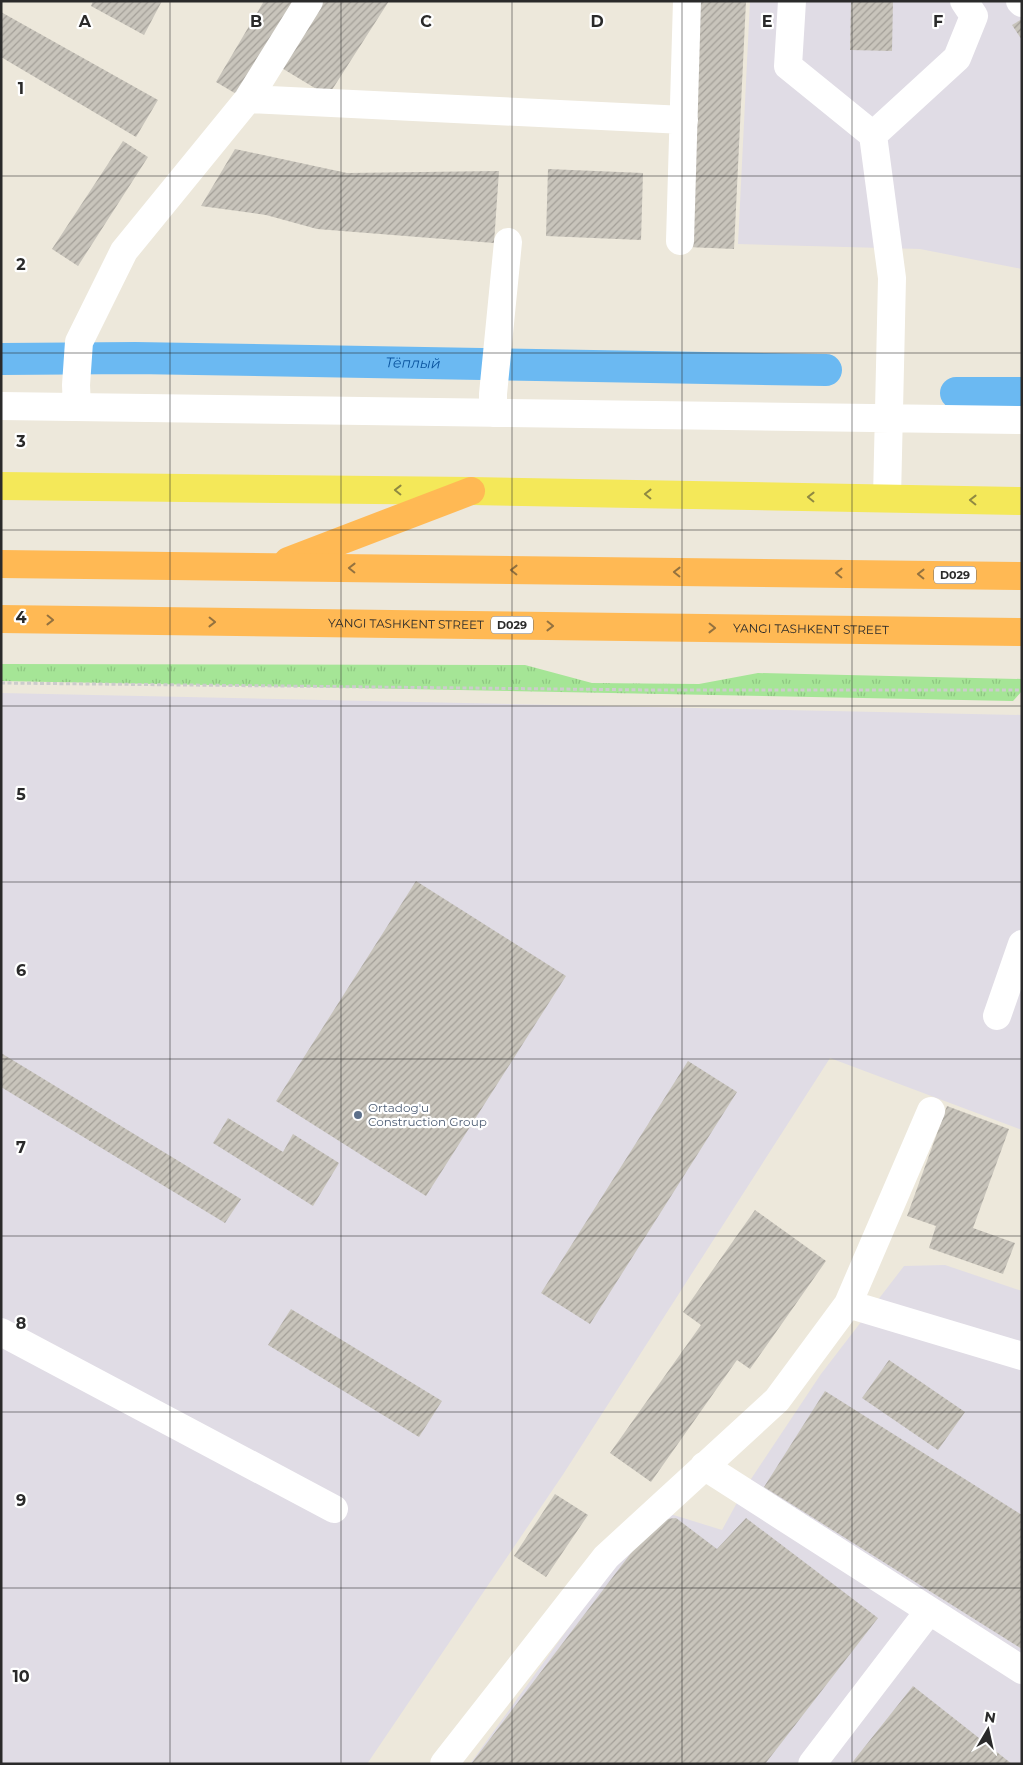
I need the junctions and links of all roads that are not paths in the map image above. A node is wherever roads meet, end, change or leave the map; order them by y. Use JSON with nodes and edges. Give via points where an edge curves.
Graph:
{"nodes":[{"id":1,"x":309,"y":1,"type":"edge"},
{"id":2,"x":687,"y":1,"type":"edge"},
{"id":3,"x":792,"y":1,"type":"edge"},
{"id":4,"x":964,"y":1,"type":"edge"},
{"id":5,"x":248,"y":99,"type":"junction"},
{"id":6,"x":684,"y":120,"type":"junction"},
{"id":7,"x":873,"y":135,"type":"junction"},
{"id":8,"x":680,"y":241,"type":"dead end"},
{"id":9,"x":508,"y":242,"type":"dead end"},
{"id":10,"x":77,"y":396,"type":"junction"},
{"id":11,"x":493,"y":404,"type":"junction"},
{"id":12,"x":1,"y":406,"type":"edge"},
{"id":13,"x":889,"y":417,"type":"junction"},
{"id":14,"x":1022,"y":420,"type":"edge"},
{"id":15,"x":1,"y":486,"type":"edge"},
{"id":16,"x":471,"y":491,"type":"junction"},
{"id":17,"x":887,"y":498,"type":"junction"},
{"id":18,"x":1022,"y":501,"type":"edge"},
{"id":19,"x":1,"y":564,"type":"edge"},
{"id":20,"x":272,"y":567,"type":"junction"},
{"id":21,"x":1022,"y":576,"type":"edge"},
{"id":22,"x":1,"y":619,"type":"edge"},
{"id":23,"x":1022,"y":632,"type":"edge"},
{"id":24,"x":1022,"y":944,"type":"edge"},
{"id":25,"x":997,"y":1016,"type":"dead end"},
{"id":26,"x":931,"y":1111,"type":"dead end"},
{"id":27,"x":848,"y":1304,"type":"junction"},
{"id":28,"x":1,"y":1332,"type":"edge"},
{"id":29,"x":1022,"y":1356,"type":"edge"},
{"id":30,"x":704,"y":1466,"type":"junction"},
{"id":31,"x":334,"y":1509,"type":"dead end"},
{"id":32,"x":929,"y":1611,"type":"junction"},
{"id":33,"x":1022,"y":1670,"type":"edge"},
{"id":34,"x":444,"y":1764,"type":"edge"},
{"id":35,"x":812,"y":1764,"type":"edge"}],
"edges":[{"from":1,"to":5,"type":"lane"},
{"from":2,"to":6,"type":"lane"},
{"from":3,"to":7,"type":"lane","via":[[788,66]]},
{"from":4,"to":7,"type":"lane","via":[[974,16],[956,58]]},
{"from":5,"to":6,"type":"lane"},
{"from":5,"to":10,"type":"lane","via":[[124,251],[79,342]]},
{"from":6,"to":8,"type":"lane"},
{"from":7,"to":13,"type":"lane","via":[[892,278]]},
{"from":9,"to":11,"type":"lane"},
{"from":10,"to":11,"type":"lane"},
{"from":10,"to":12,"type":"lane"},
{"from":11,"to":13,"type":"lane"},
{"from":13,"to":14,"type":"lane"},
{"from":13,"to":17,"type":"lane"},
{"from":16,"to":15,"type":"main road","one_way":true},
{"from":17,"to":16,"type":"main road","one_way":true},
{"from":16,"to":20,"type":"highway"},
{"from":18,"to":17,"type":"main road","one_way":true},
{"from":19,"to":20,"type":"highway","number":"D029"},
{"from":21,"to":20,"type":"highway","number":"D029","one_way":true},
{"from":22,"to":23,"type":"highway","name":"YANGI TASHKENT STREET","number":"D029","one_way":true},
{"from":24,"to":25,"type":"lane"},
{"from":26,"to":27,"type":"lane"},
{"from":27,"to":29,"type":"lane"},
{"from":27,"to":30,"type":"lane","via":[[777,1400]]},
{"from":28,"to":31,"type":"lane"},
{"from":30,"to":32,"type":"lane"},
{"from":30,"to":34,"type":"lane","via":[[606,1557]]},
{"from":32,"to":33,"type":"lane"},
{"from":32,"to":35,"type":"lane"}]}
